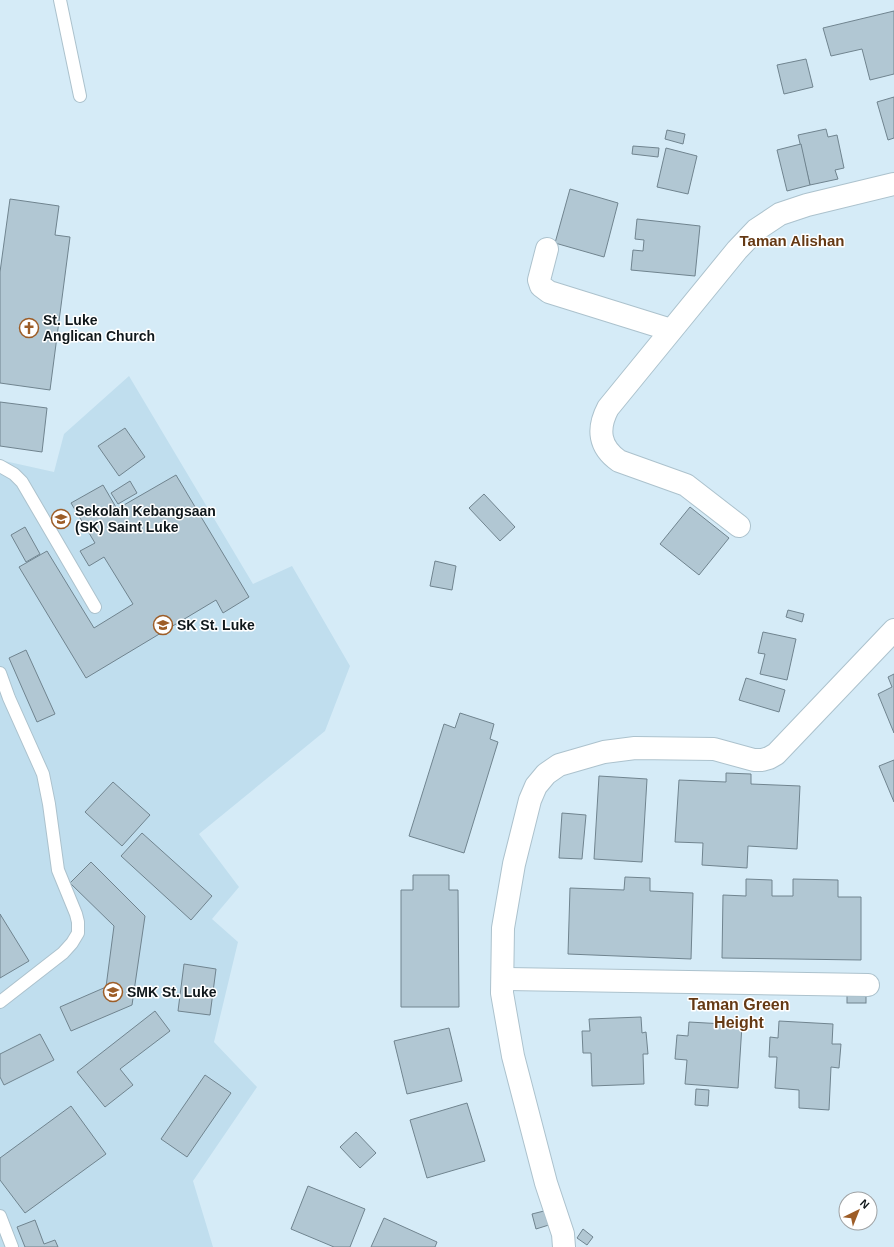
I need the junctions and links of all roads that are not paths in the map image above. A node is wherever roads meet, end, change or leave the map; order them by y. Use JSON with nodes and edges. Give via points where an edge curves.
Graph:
{"nodes":[{"id":1,"x":60,"y":0,"type":"edge"},
{"id":2,"x":80,"y":96,"type":"dead end"},
{"id":3,"x":894,"y":184,"type":"edge"},
{"id":4,"x":547,"y":249,"type":"dead end"},
{"id":5,"x":671,"y":330,"type":"junction"},
{"id":6,"x":0,"y":466,"type":"edge"},
{"id":7,"x":739,"y":526,"type":"dead end"},
{"id":8,"x":95,"y":607,"type":"dead end"},
{"id":9,"x":894,"y":630,"type":"edge"},
{"id":10,"x":0,"y":672,"type":"edge"},
{"id":11,"x":503,"y":980,"type":"junction"},
{"id":12,"x":868,"y":985,"type":"dead end"},
{"id":13,"x":0,"y":1002,"type":"edge"},
{"id":14,"x":0,"y":1216,"type":"edge"},
{"id":15,"x":12,"y":1247,"type":"edge"},
{"id":16,"x":564,"y":1247,"type":"edge"}],
"edges":[{"from":1,"to":2,"type":"lane"},
{"from":3,"to":5,"type":"street","via":[[780,214],[756,230],[737,250]]},
{"from":4,"to":5,"type":"street","via":[[539,280],[541,286],[549,292]]},
{"from":5,"to":7,"type":"street","via":[[608,408],[602,427],[605,447],[611,456],[619,461],[686,485]]},
{"from":6,"to":8,"type":"lane","via":[[22,482]]},
{"from":9,"to":11,"type":"street","via":[[776,754],[769,758],[754,760],[714,749],[635,748],[604,752],[574,760],[546,774],[536,786],[530,800],[514,864],[503,928]]},
{"from":10,"to":13,"type":"lane","via":[[43,774],[58,870],[78,922],[78,933],[63,953]]},
{"from":11,"to":12,"type":"street"},
{"from":11,"to":16,"type":"street","via":[[502,993],[513,1056],[546,1183],[564,1234]]},
{"from":14,"to":15,"type":"lane"}]}
